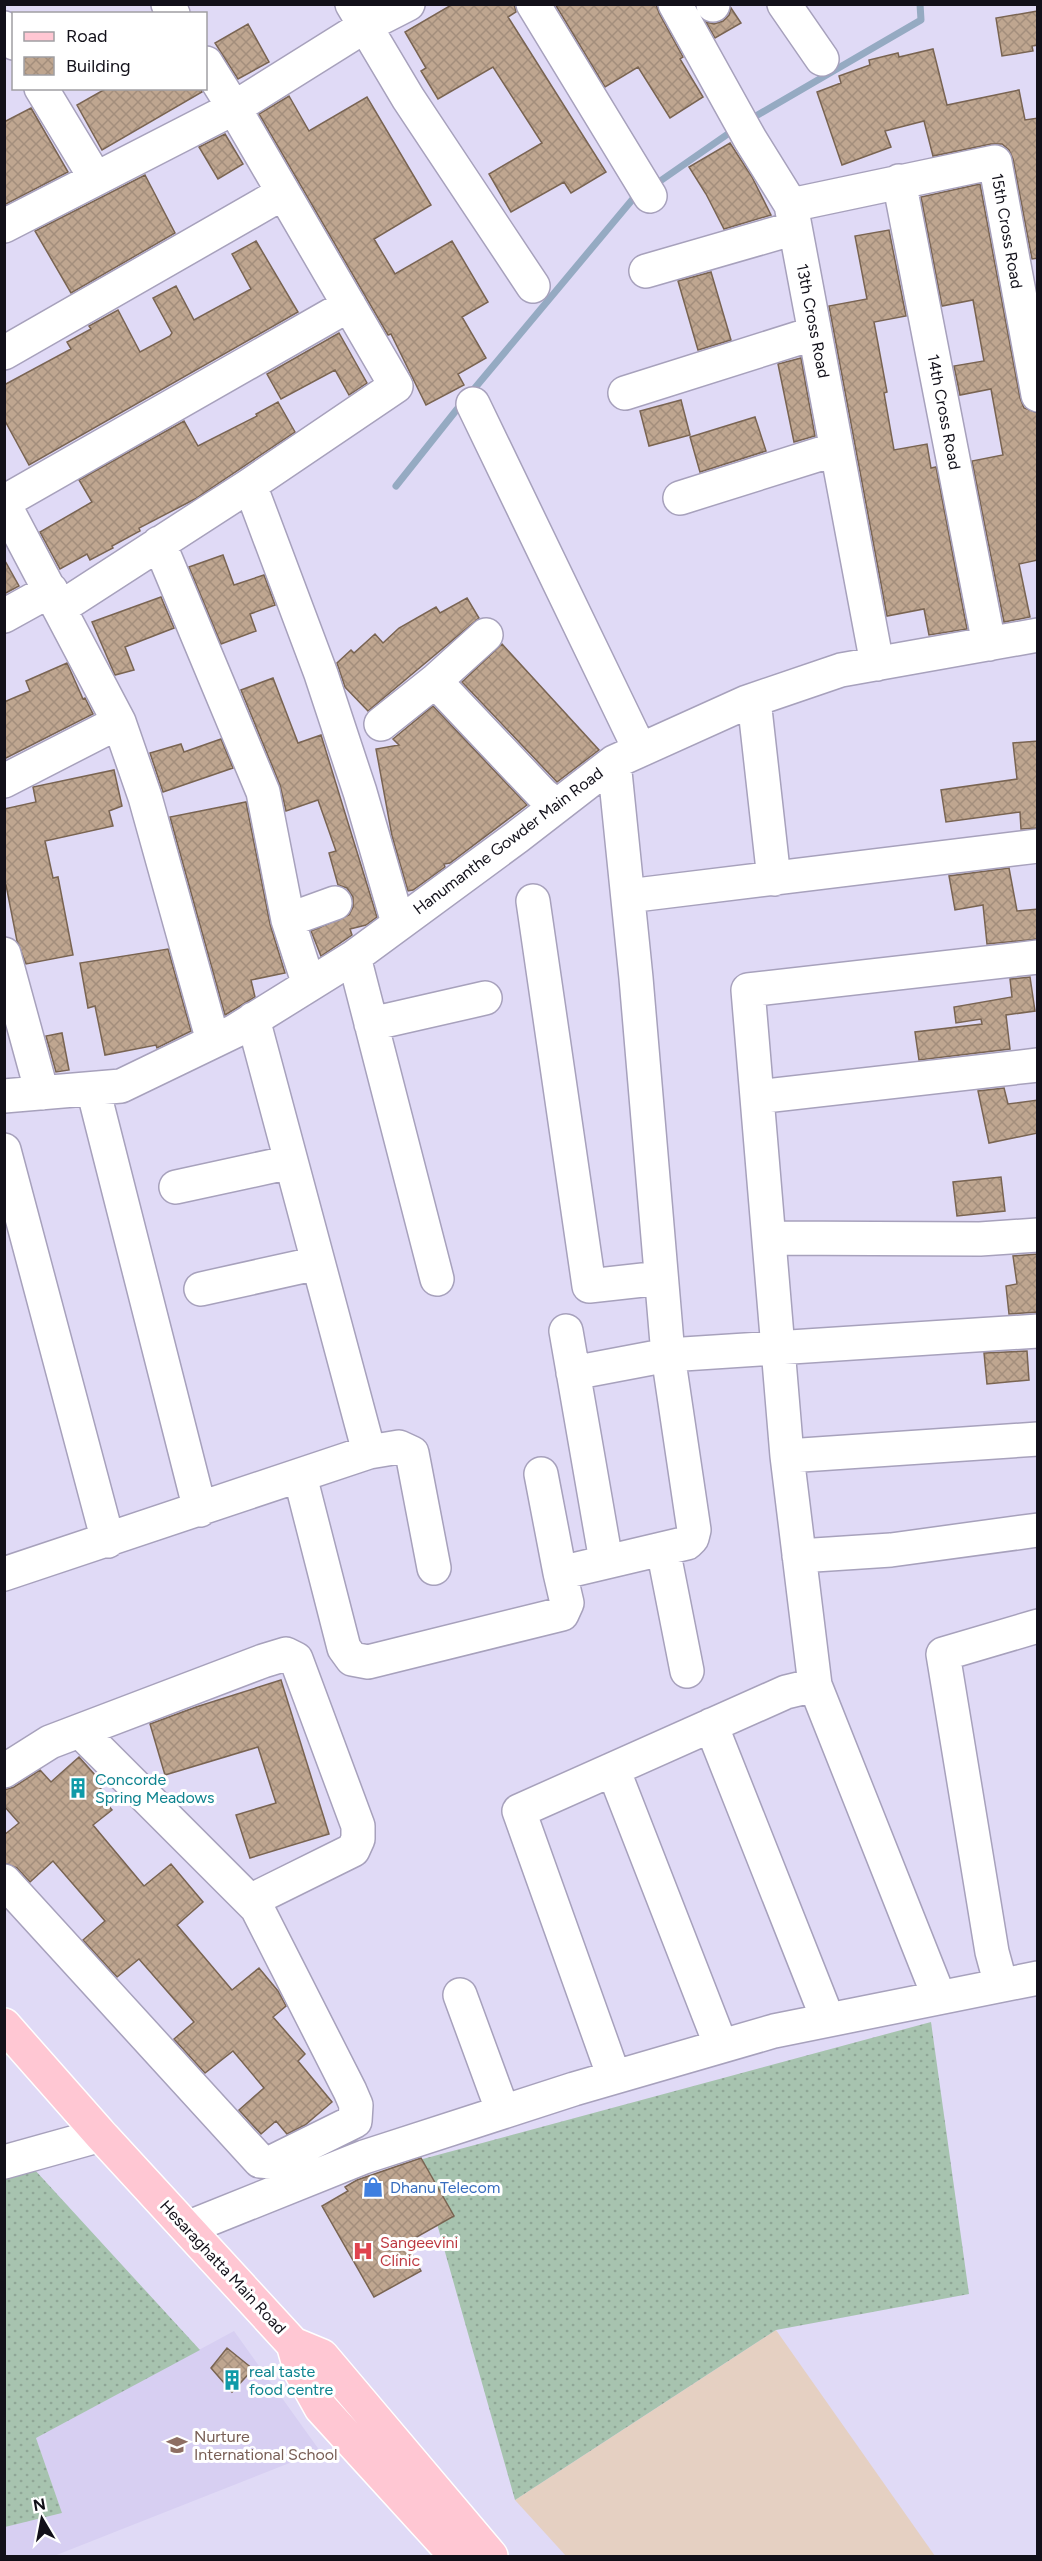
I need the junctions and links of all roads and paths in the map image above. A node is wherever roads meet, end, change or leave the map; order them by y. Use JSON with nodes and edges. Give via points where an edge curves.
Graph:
{"nodes":[{"id":1,"x":408,"y":4,"type":"edge"},
{"id":2,"x":533,"y":4,"type":"edge"},
{"id":3,"x":675,"y":4,"type":"edge"},
{"id":4,"x":784,"y":4,"type":"edge"},
{"id":5,"x":358,"y":15,"type":"edge"},
{"id":6,"x":822,"y":59,"type":"dead end"},
{"id":7,"x":207,"y":65,"type":"edge"},
{"id":8,"x":42,"y":90,"type":"edge"},
{"id":9,"x":234,"y":108,"type":"junction"},
{"id":10,"x":96,"y":179,"type":"junction"},
{"id":11,"x":899,"y":181,"type":"junction"},
{"id":12,"x":284,"y":193,"type":"junction"},
{"id":13,"x":650,"y":196,"type":"dead end"},
{"id":14,"x":793,"y":217,"type":"junction"},
{"id":15,"x":4,"y":226,"type":"edge"},
{"id":16,"x":646,"y":271,"type":"dead end"},
{"id":17,"x":533,"y":286,"type":"dead end"},
{"id":18,"x":349,"y":305,"type":"junction"},
{"id":19,"x":815,"y":333,"type":"junction"},
{"id":20,"x":4,"y":353,"type":"edge"},
{"id":21,"x":625,"y":393,"type":"dead end"},
{"id":22,"x":1038,"y":395,"type":"edge"},
{"id":23,"x":473,"y":404,"type":"dead end"},
{"id":24,"x":836,"y":449,"type":"junction"},
{"id":25,"x":250,"y":485,"type":"junction"},
{"id":26,"x":680,"y":498,"type":"dead end"},
{"id":27,"x":4,"y":503,"type":"edge"},
{"id":28,"x":159,"y":543,"type":"junction"},
{"id":29,"x":56,"y":599,"type":"junction"},
{"id":30,"x":4,"y":616,"type":"edge"},
{"id":31,"x":486,"y":635,"type":"dead end"},
{"id":32,"x":1038,"y":635,"type":"edge"},
{"id":33,"x":989,"y":644,"type":"junction"},
{"id":34,"x":876,"y":664,"type":"junction"},
{"id":35,"x":435,"y":681,"type":"junction"},
{"id":36,"x":754,"y":700,"type":"junction"},
{"id":37,"x":119,"y":722,"type":"junction"},
{"id":38,"x":381,"y":724,"type":"dead end"},
{"id":39,"x":627,"y":756,"type":"junction"},
{"id":40,"x":4,"y":781,"type":"edge"},
{"id":41,"x":557,"y":806,"type":"junction"},
{"id":42,"x":1038,"y":846,"type":"edge"},
{"id":43,"x":774,"y":879,"type":"junction"},
{"id":44,"x":628,"y":896,"type":"junction"},
{"id":45,"x":533,"y":901,"type":"dead end"},
{"id":46,"x":335,"y":903,"type":"dead end"},
{"id":47,"x":288,"y":920,"type":"junction"},
{"id":48,"x":398,"y":923,"type":"junction"},
{"id":49,"x":4,"y":954,"type":"edge"},
{"id":50,"x":354,"y":957,"type":"junction"},
{"id":51,"x":1038,"y":957,"type":"edge"},
{"id":52,"x":309,"y":985,"type":"junction"},
{"id":53,"x":485,"y":998,"type":"dead end"},
{"id":54,"x":253,"y":1019,"type":"junction"},
{"id":55,"x":371,"y":1024,"type":"junction"},
{"id":56,"x":213,"y":1041,"type":"junction"},
{"id":57,"x":1038,"y":1065,"type":"edge"},
{"id":58,"x":93,"y":1089,"type":"junction"},
{"id":59,"x":42,"y":1093,"type":"junction"},
{"id":60,"x":4,"y":1096,"type":"edge"},
{"id":61,"x":757,"y":1096,"type":"junction"},
{"id":62,"x":4,"y":1150,"type":"edge"},
{"id":63,"x":291,"y":1162,"type":"junction"},
{"id":64,"x":176,"y":1187,"type":"dead end"},
{"id":65,"x":1038,"y":1235,"type":"edge"},
{"id":66,"x":769,"y":1238,"type":"junction"},
{"id":67,"x":318,"y":1263,"type":"junction"},
{"id":68,"x":661,"y":1278,"type":"junction"},
{"id":69,"x":437,"y":1279,"type":"dead end"},
{"id":70,"x":201,"y":1289,"type":"dead end"},
{"id":71,"x":566,"y":1331,"type":"dead end"},
{"id":72,"x":1038,"y":1332,"type":"edge"},
{"id":73,"x":778,"y":1348,"type":"junction"},
{"id":74,"x":668,"y":1355,"type":"junction"},
{"id":75,"x":573,"y":1373,"type":"junction"},
{"id":76,"x":1038,"y":1439,"type":"edge"},
{"id":77,"x":369,"y":1452,"type":"junction"},
{"id":78,"x":787,"y":1456,"type":"junction"},
{"id":79,"x":541,"y":1474,"type":"dead end"},
{"id":80,"x":300,"y":1476,"type":"junction"},
{"id":81,"x":200,"y":1510,"type":"junction"},
{"id":82,"x":1038,"y":1530,"type":"edge"},
{"id":83,"x":108,"y":1541,"type":"junction"},
{"id":84,"x":663,"y":1549,"type":"junction"},
{"id":85,"x":799,"y":1556,"type":"junction"},
{"id":86,"x":606,"y":1561,"type":"junction"},
{"id":87,"x":434,"y":1568,"type":"dead end"},
{"id":88,"x":560,"y":1573,"type":"junction"},
{"id":89,"x":4,"y":1574,"type":"edge"},
{"id":90,"x":1037,"y":1629,"type":"edge"},
{"id":91,"x":687,"y":1671,"type":"dead end"},
{"id":92,"x":814,"y":1685,"type":"junction"},
{"id":93,"x":711,"y":1725,"type":"junction"},
{"id":94,"x":81,"y":1731,"type":"junction"},
{"id":95,"x":613,"y":1769,"type":"junction"},
{"id":96,"x":4,"y":1770,"type":"edge"},
{"id":97,"x":4,"y":1881,"type":"edge"},
{"id":98,"x":257,"y":1908,"type":"junction"},
{"id":99,"x":1038,"y":1978,"type":"edge"},
{"id":100,"x":1001,"y":1985,"type":"junction"},
{"id":101,"x":460,"y":1995,"type":"dead end"},
{"id":102,"x":939,"y":1997,"type":"junction"},
{"id":103,"x":828,"y":2020,"type":"junction"},
{"id":104,"x":4,"y":2025,"type":"edge"},
{"id":105,"x":721,"y":2046,"type":"junction"},
{"id":106,"x":614,"y":2077,"type":"junction"},
{"id":107,"x":503,"y":2112,"type":"junction"},
{"id":108,"x":101,"y":2134,"type":"junction"},
{"id":109,"x":4,"y":2162,"type":"edge"},
{"id":110,"x":187,"y":2228,"type":"junction"},
{"id":111,"x":293,"y":2344,"type":"junction"},
{"id":112,"x":456,"y":2556,"type":"edge"},
{"id":113,"x":491,"y":2556,"type":"edge"}],
"edges":[{"from":1,"to":5,"type":"street"},
{"from":2,"to":13,"type":"street"},
{"from":3,"to":14,"type":"street","name":"13th Cross Road"},
{"from":4,"to":6,"type":"street"},
{"from":5,"to":9,"type":"street"},
{"from":5,"to":17,"type":"street","via":[[408,98]]},
{"from":7,"to":9,"type":"street"},
{"from":8,"to":10,"type":"street"},
{"from":9,"to":10,"type":"street"},
{"from":9,"to":12,"type":"street"},
{"from":10,"to":15,"type":"street"},
{"from":11,"to":14,"type":"street"},
{"from":11,"to":22,"type":"street","name":"15th Cross Road","via":[[995,162]]},
{"from":11,"to":33,"type":"street","name":"14th Cross Road"},
{"from":12,"to":18,"type":"street"},
{"from":12,"to":20,"type":"street"},
{"from":14,"to":16,"type":"street"},
{"from":14,"to":19,"type":"street","name":"13th Cross Road"},
{"from":18,"to":25,"type":"street","via":[[396,386]]},
{"from":18,"to":27,"type":"street"},
{"from":19,"to":21,"type":"street"},
{"from":19,"to":24,"type":"street","name":"13th Cross Road"},
{"from":23,"to":39,"type":"street"},
{"from":24,"to":26,"type":"street"},
{"from":24,"to":34,"type":"street","name":"13th Cross Road"},
{"from":25,"to":28,"type":"street"},
{"from":25,"to":48,"type":"street","via":[[321,674]]},
{"from":27,"to":29,"type":"street"},
{"from":28,"to":29,"type":"street"},
{"from":28,"to":47,"type":"street","via":[[263,792]]},
{"from":29,"to":30,"type":"street"},
{"from":29,"to":37,"type":"street"},
{"from":31,"to":35,"type":"street"},
{"from":32,"to":33,"type":"street","name":"Hanumanthe Gowder Main Road"},
{"from":33,"to":34,"type":"street","name":"Hanumanthe Gowder Main Road"},
{"from":34,"to":36,"type":"street","name":"Hanumanthe Gowder Main Road","via":[[841,670]]},
{"from":35,"to":38,"type":"street"},
{"from":35,"to":41,"type":"street"},
{"from":36,"to":39,"type":"street","name":"Hanumanthe Gowder Main Road"},
{"from":36,"to":43,"type":"street"},
{"from":37,"to":40,"type":"street"},
{"from":37,"to":56,"type":"street","via":[[145,797]]},
{"from":39,"to":41,"type":"street","name":"Hanumanthe Gowder Main Road"},
{"from":39,"to":44,"type":"street"},
{"from":41,"to":48,"type":"street","name":"Hanumanthe Gowder Main Road"},
{"from":42,"to":43,"type":"street"},
{"from":43,"to":44,"type":"street"},
{"from":44,"to":68,"type":"street"},
{"from":45,"to":68,"type":"street","via":[[589,1286]]},
{"from":46,"to":47,"type":"street"},
{"from":47,"to":52,"type":"street"},
{"from":48,"to":50,"type":"street","name":"Hanumanthe Gowder Main Road"},
{"from":49,"to":59,"type":"street"},
{"from":50,"to":52,"type":"street","name":"Hanumanthe Gowder Main Road"},
{"from":50,"to":55,"type":"street"},
{"from":51,"to":61,"type":"street","via":[[748,990]]},
{"from":52,"to":54,"type":"street","name":"Hanumanthe Gowder Main Road"},
{"from":53,"to":55,"type":"street"},
{"from":54,"to":56,"type":"street","name":"Hanumanthe Gowder Main Road"},
{"from":54,"to":63,"type":"street"},
{"from":55,"to":69,"type":"street"},
{"from":56,"to":58,"type":"street","name":"Hanumanthe Gowder Main Road","via":[[121,1086]]},
{"from":57,"to":61,"type":"street"},
{"from":58,"to":59,"type":"street","name":"Hanumanthe Gowder Main Road"},
{"from":58,"to":81,"type":"street"},
{"from":59,"to":60,"type":"street","name":"Hanumanthe Gowder Main Road"},
{"from":61,"to":66,"type":"street"},
{"from":62,"to":83,"type":"street"},
{"from":63,"to":64,"type":"street"},
{"from":63,"to":67,"type":"street"},
{"from":65,"to":66,"type":"street","via":[[980,1239]]},
{"from":66,"to":73,"type":"street"},
{"from":67,"to":70,"type":"street"},
{"from":67,"to":77,"type":"street"},
{"from":68,"to":74,"type":"street"},
{"from":71,"to":75,"type":"street"},
{"from":72,"to":73,"type":"street"},
{"from":73,"to":74,"type":"street"},
{"from":73,"to":78,"type":"street"},
{"from":74,"to":75,"type":"street"},
{"from":74,"to":84,"type":"street","via":[[694,1530],[687,1543]]},
{"from":75,"to":86,"type":"street"},
{"from":76,"to":78,"type":"street"},
{"from":77,"to":80,"type":"street"},
{"from":77,"to":87,"type":"street","via":[[399,1448],[412,1453]]},
{"from":78,"to":85,"type":"street"},
{"from":79,"to":88,"type":"street"},
{"from":80,"to":81,"type":"street"},
{"from":80,"to":88,"type":"street","via":[[344,1648],[352,1659],[368,1662],[562,1614],[567,1603]]},
{"from":81,"to":83,"type":"street"},
{"from":82,"to":85,"type":"street","via":[[891,1550]]},
{"from":83,"to":89,"type":"street"},
{"from":84,"to":86,"type":"street"},
{"from":84,"to":91,"type":"street"},
{"from":85,"to":92,"type":"street"},
{"from":86,"to":88,"type":"street"},
{"from":90,"to":100,"type":"street","via":[[943,1654],[992,1952]]},
{"from":92,"to":93,"type":"street","via":[[786,1692]]},
{"from":92,"to":102,"type":"street"},
{"from":93,"to":95,"type":"street"},
{"from":93,"to":103,"type":"street"},
{"from":94,"to":96,"type":"street","via":[[50,1742]]},
{"from":94,"to":98,"type":"street"},
{"from":94,"to":98,"type":"street","via":[[273,1658],[286,1654],[296,1659],[358,1826],[358,1839],[353,1850],[260,1896]]},
{"from":95,"to":105,"type":"street"},
{"from":95,"to":106,"type":"street","via":[[519,1811]]},
{"from":97,"to":98,"type":"street","via":[[250,2151],[260,2161],[272,2162],[355,2121],[356,2105]]},
{"from":99,"to":100,"type":"street"},
{"from":100,"to":102,"type":"street"},
{"from":101,"to":107,"type":"street"},
{"from":102,"to":103,"type":"street"},
{"from":103,"to":105,"type":"street"},
{"from":104,"to":108,"type":"main road","name":"Hesaraghatta Main Road"},
{"from":105,"to":106,"type":"street"},
{"from":106,"to":107,"type":"street"},
{"from":107,"to":110,"type":"street","via":[[364,2157]]},
{"from":108,"to":109,"type":"street"},
{"from":108,"to":110,"type":"main road","name":"Hesaraghatta Main Road"},
{"from":110,"to":111,"type":"main road","name":"Hesaraghatta Main Road"},
{"from":111,"to":112,"type":"main road","via":[[301,2372],[321,2408]]},
{"from":111,"to":113,"type":"main road","name":"Hesaraghatta Main Road","via":[[322,2356]]}]}
